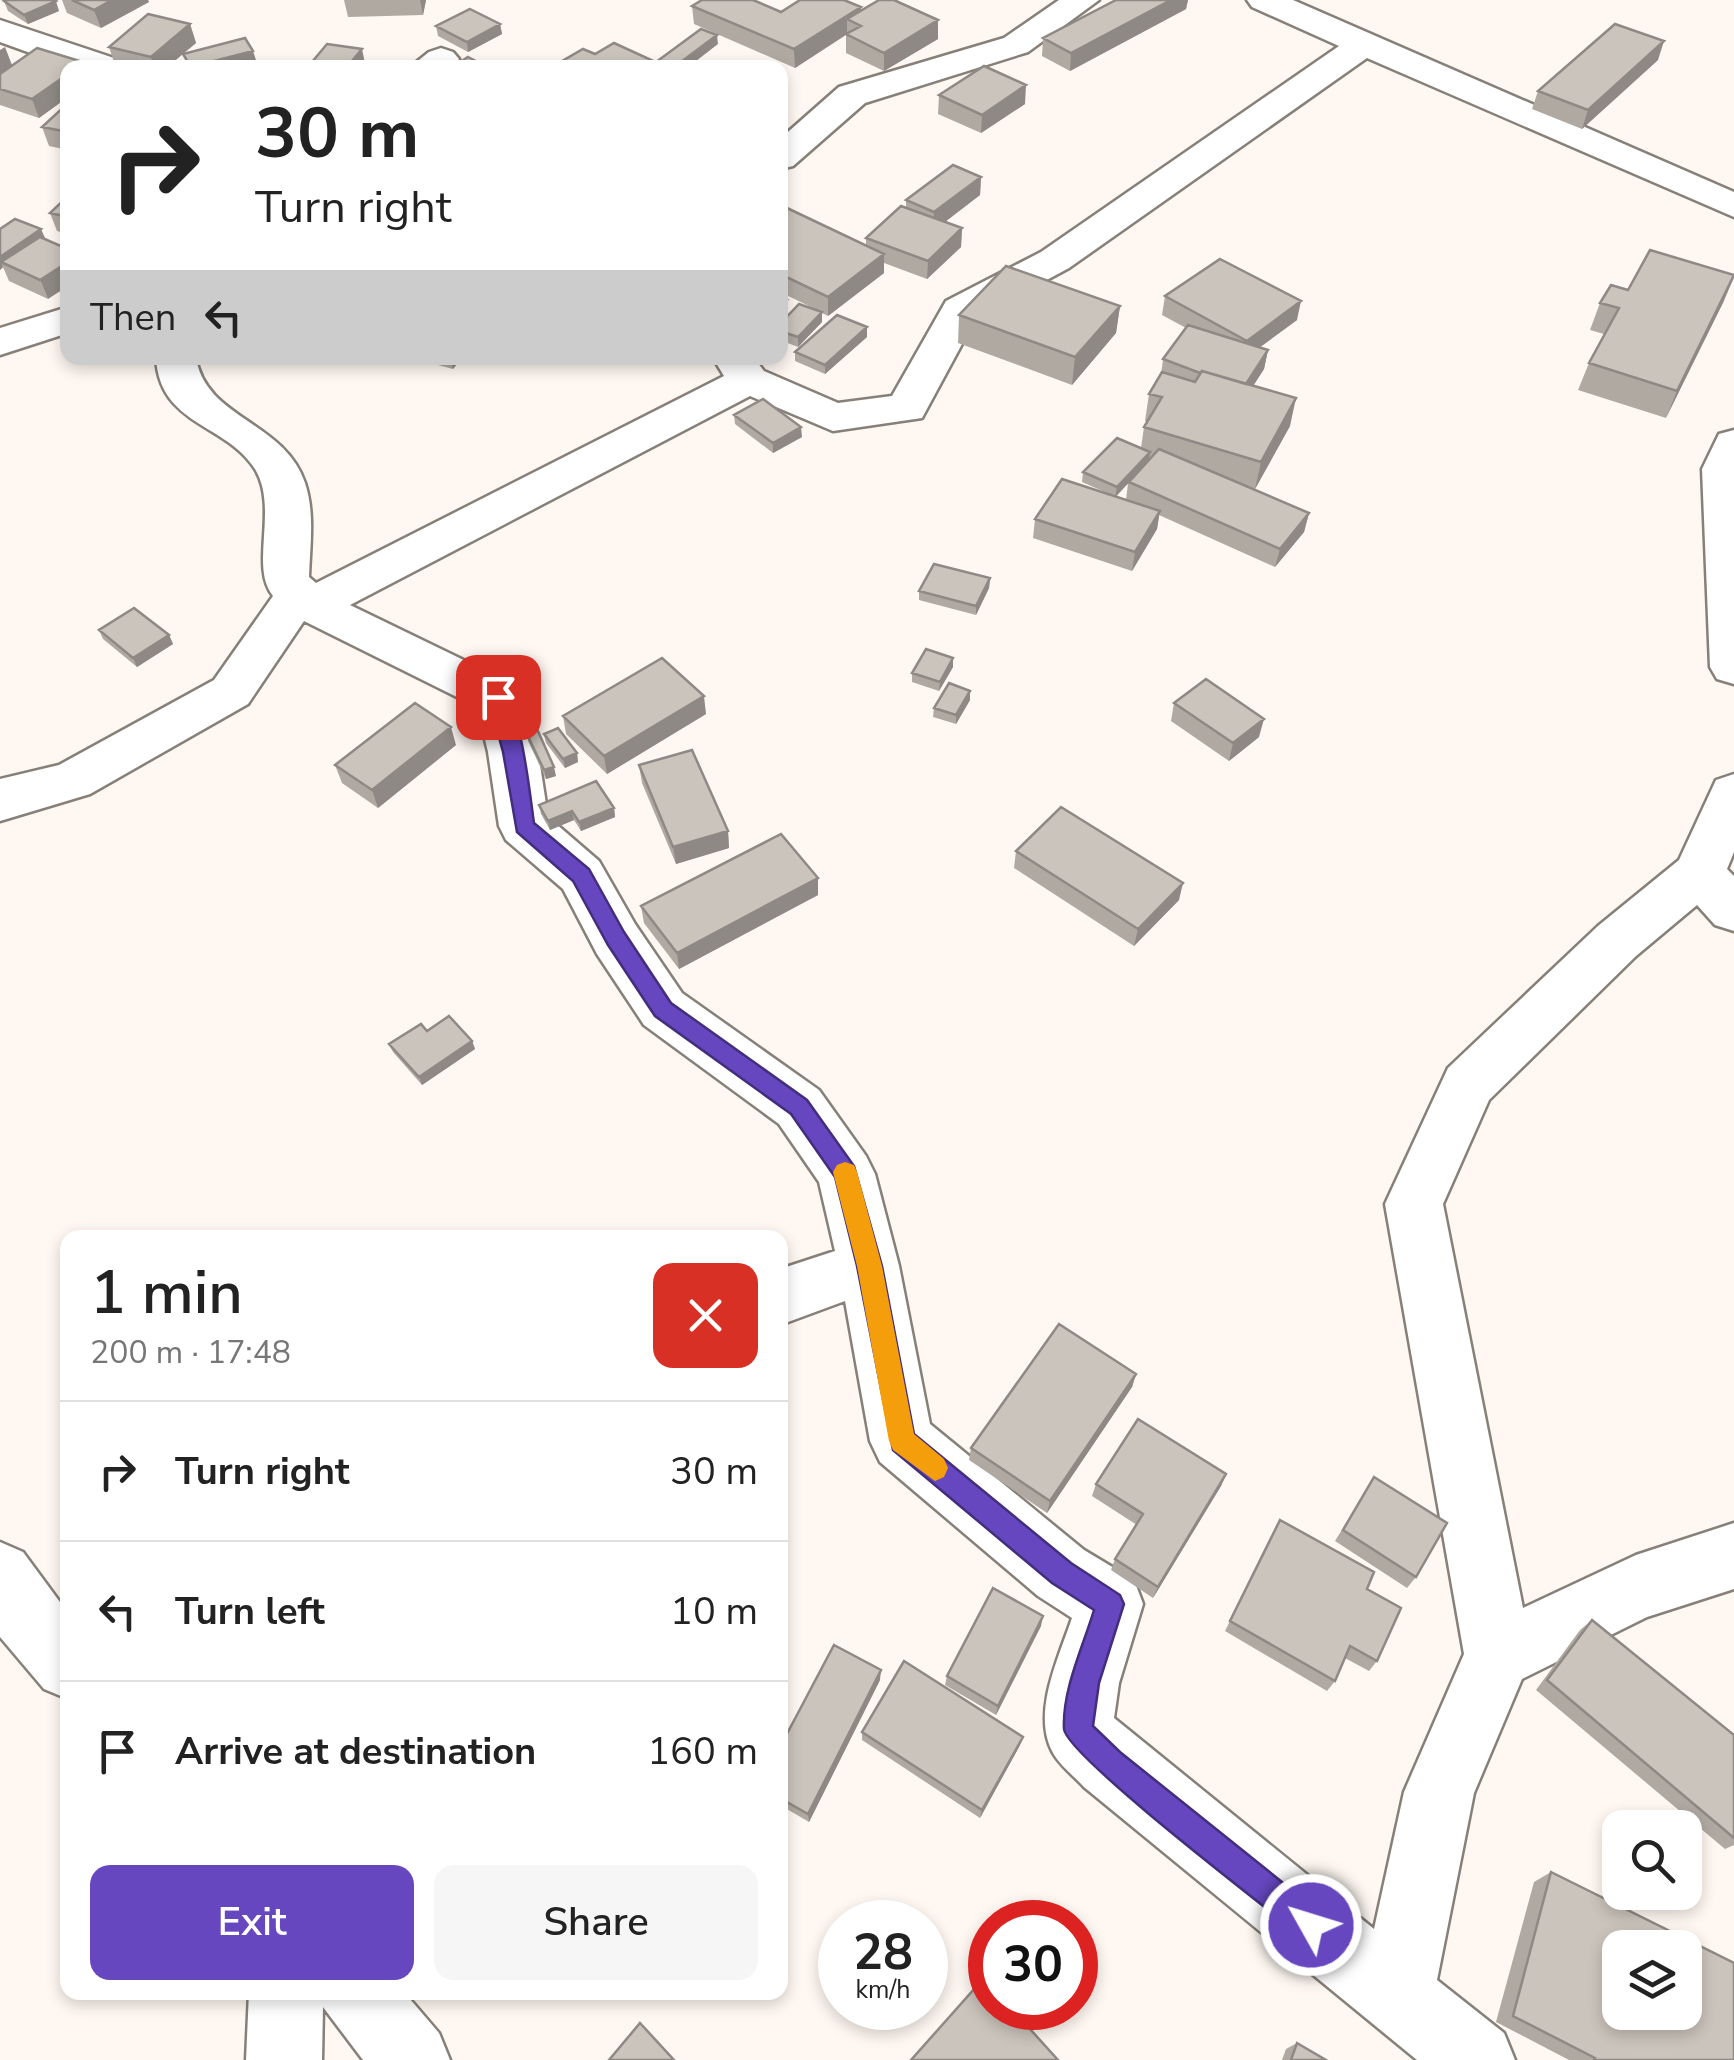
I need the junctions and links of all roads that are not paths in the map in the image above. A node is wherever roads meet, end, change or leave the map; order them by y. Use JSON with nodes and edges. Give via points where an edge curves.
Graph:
{"nodes":[{"id":1,"x":1082,"y":0,"type":"edge"},
{"id":2,"x":1275,"y":2,"type":"edge"},
{"id":3,"x":0,"y":30,"type":"edge"},
{"id":4,"x":1364,"y":44,"type":"junction"},
{"id":5,"x":84,"y":60,"type":"edge"},
{"id":6,"x":788,"y":151,"type":"edge"},
{"id":7,"x":1734,"y":206,"type":"edge"},
{"id":8,"x":60,"y":322,"type":"edge"},
{"id":9,"x":0,"y":342,"type":"edge"},
{"id":10,"x":176,"y":365,"type":"edge"},
{"id":11,"x":741,"y":368,"type":"edge"},
{"id":12,"x":1734,"y":444,"type":"edge"},
{"id":13,"x":305,"y":600,"type":"junction"},
{"id":14,"x":1734,"y":668,"type":"edge"},
{"id":15,"x":1734,"y":793,"type":"edge"},
{"id":16,"x":0,"y":802,"type":"edge"},
{"id":17,"x":1716,"y":892,"type":"edge"},
{"id":18,"x":870,"y":1266,"type":"junction"},
{"id":19,"x":788,"y":1294,"type":"edge"},
{"id":20,"x":1734,"y":1556,"type":"edge"},
{"id":21,"x":0,"y":1576,"type":"edge"},
{"id":22,"x":1498,"y":1654,"type":"junction"},
{"id":23,"x":60,"y":1656,"type":"edge"},
{"id":24,"x":1397,"y":1994,"type":"junction"},
{"id":25,"x":286,"y":2000,"type":"edge"},
{"id":26,"x":361,"y":2000,"type":"edge"},
{"id":27,"x":284,"y":2060,"type":"edge"},
{"id":28,"x":412,"y":2060,"type":"edge"},
{"id":29,"x":1476,"y":2060,"type":"edge"}],
"edges":[{"from":1,"to":6,"type":"street","via":[[1016,45],[852,95]]},
{"from":2,"to":4,"type":"street"},
{"from":3,"to":5,"type":"street"},
{"from":4,"to":7,"type":"street"},
{"from":4,"to":11,"type":"street","via":[[1055,260],[960,310],[906,408],[833,417]]},
{"from":8,"to":9,"type":"street"},
{"from":10,"to":13,"type":"street","via":[[190,400],[275,464],[288,499],[286,582]]},
{"from":11,"to":13,"type":"street"},
{"from":12,"to":14,"type":"street","via":[[1724,469]]},
{"from":13,"to":16,"type":"street","via":[[231,692],[72,781]]},
{"from":13,"to":18,"type":"street","via":[[498,697],[524,826],[581,875],[663,1010],[799,1107],[846,1174]]},
{"from":15,"to":17,"type":"street"},
{"from":17,"to":22,"type":"street","via":[[1617,941],[1468,1084],[1414,1204]]},
{"from":18,"to":19,"type":"street"},
{"from":18,"to":24,"type":"street","via":[[902,1441],[1061,1573],[1110,1604],[1078,1731]]},
{"from":20,"to":22,"type":"street","via":[[1636,1588]]},
{"from":21,"to":23,"type":"street"},
{"from":22,"to":24,"type":"street","via":[[1440,1792]]},
{"from":24,"to":29,"type":"street"},
{"from":25,"to":27,"type":"street"},
{"from":26,"to":28,"type":"street"}]}
